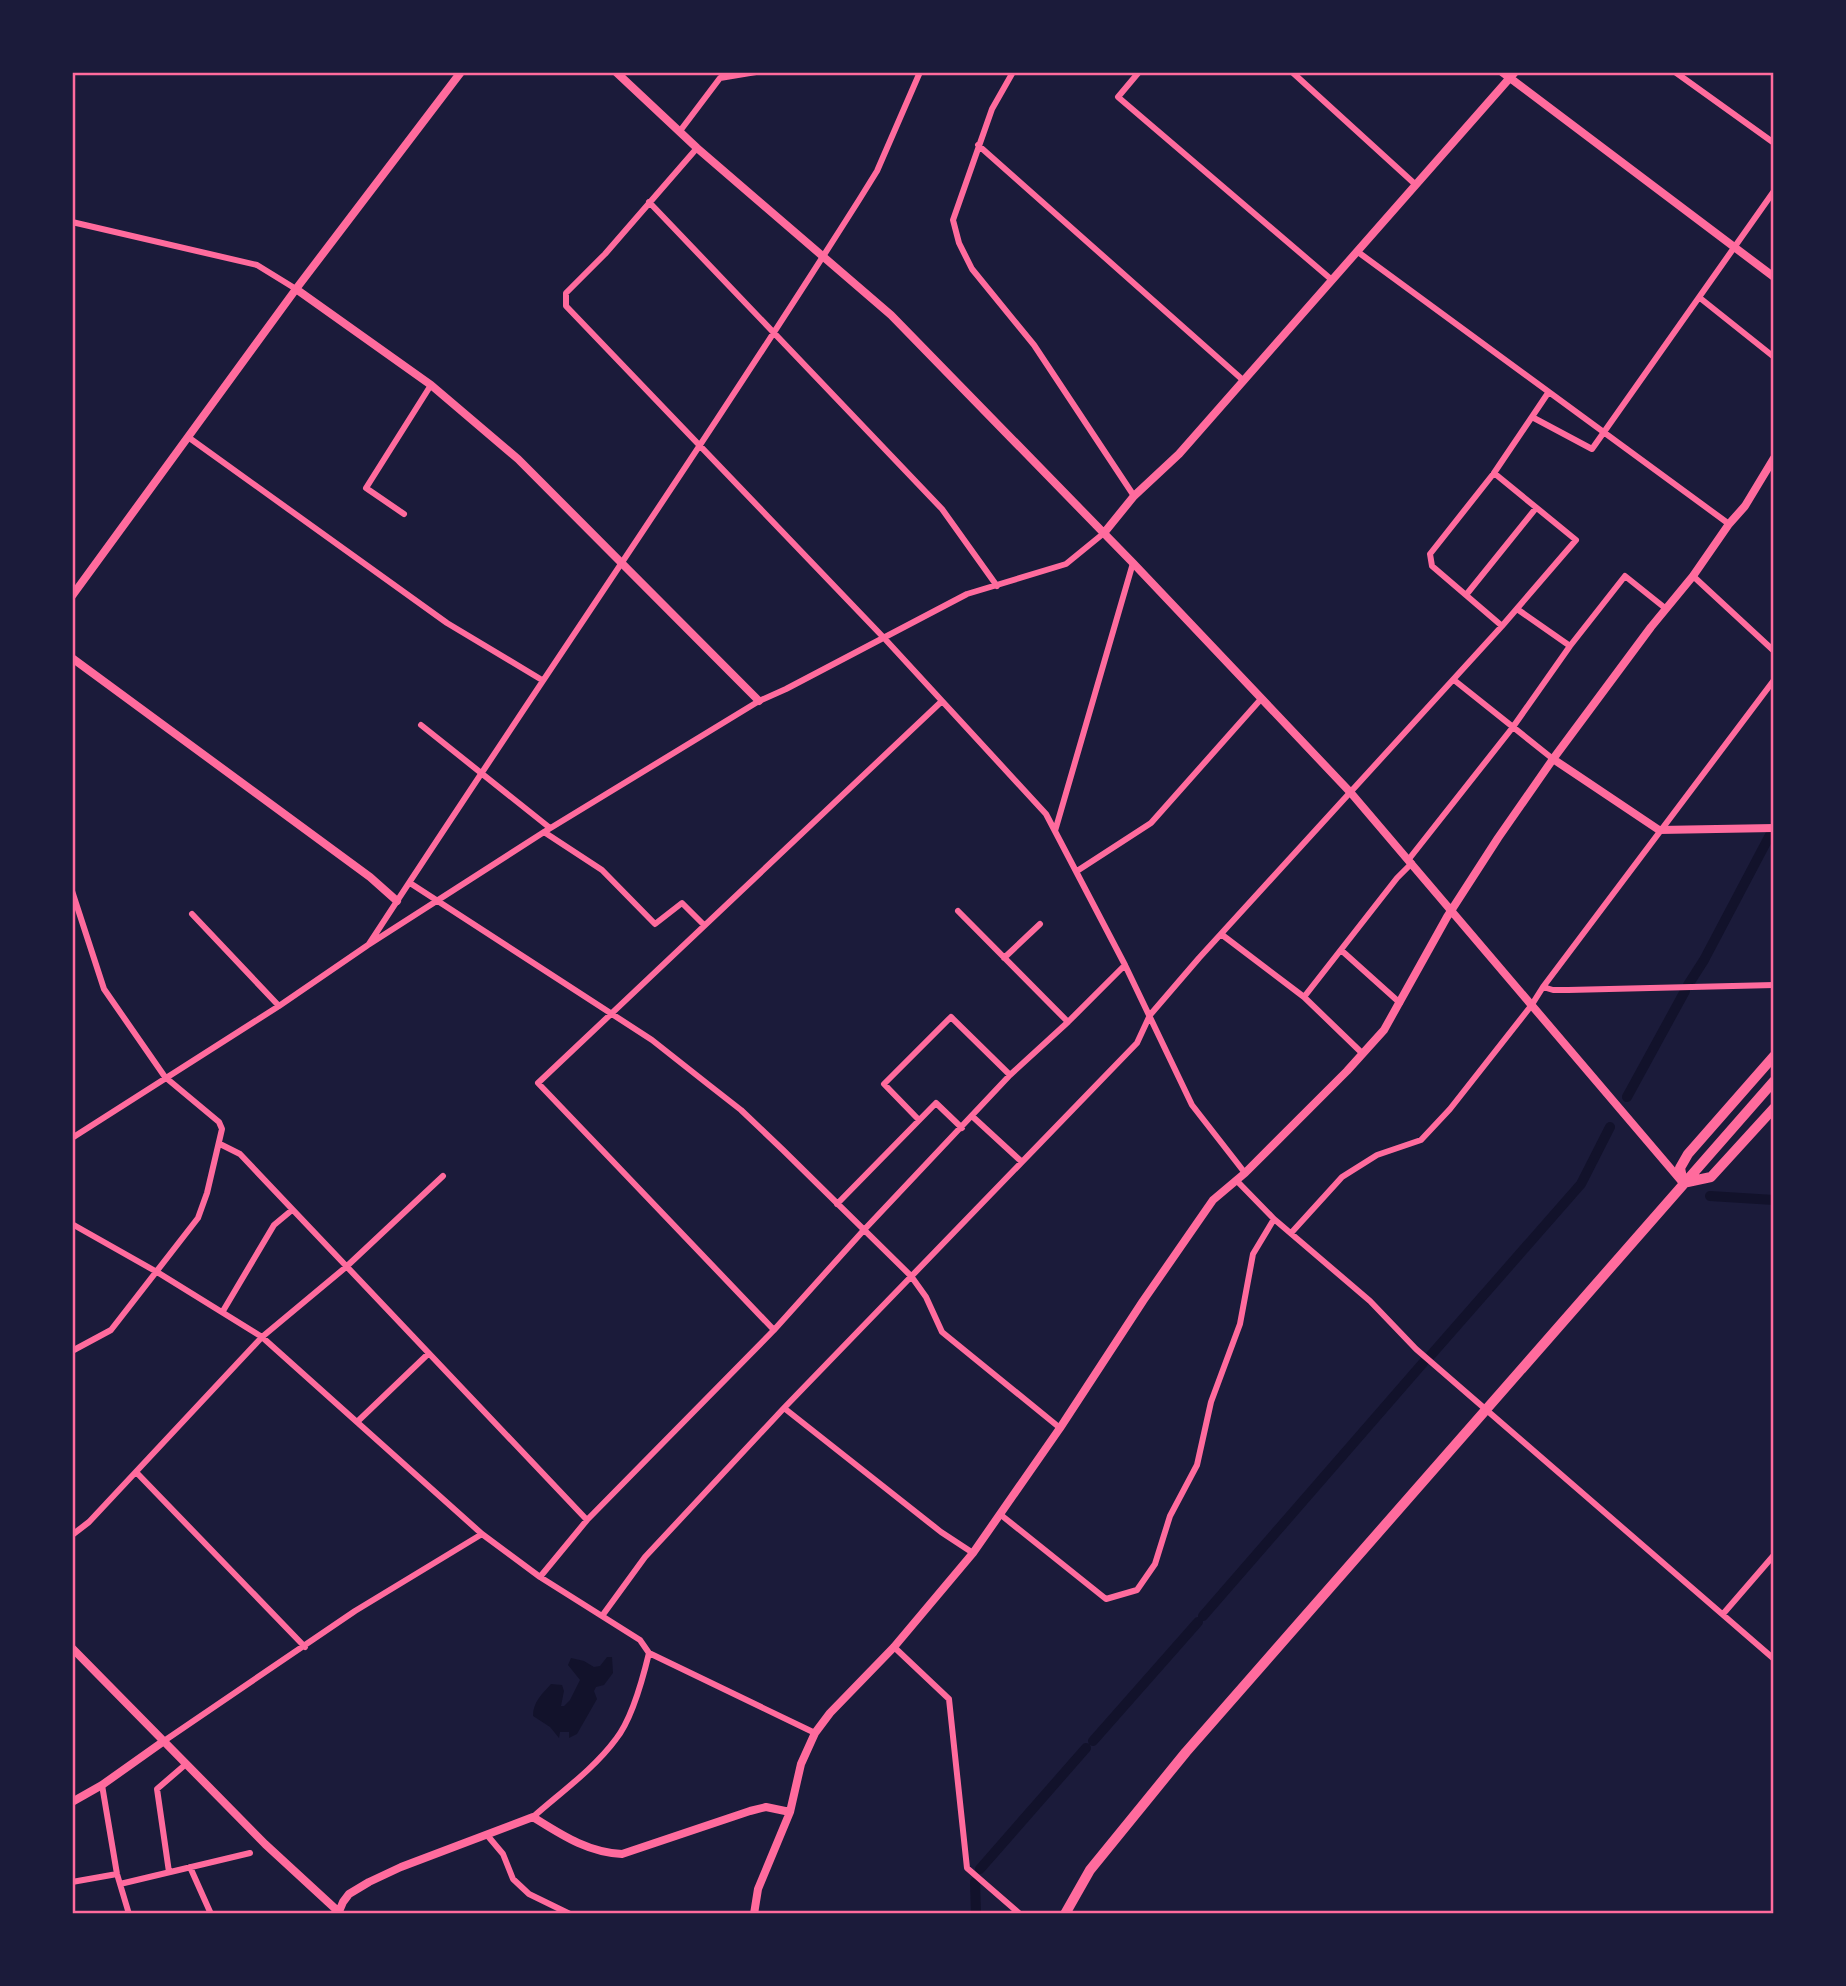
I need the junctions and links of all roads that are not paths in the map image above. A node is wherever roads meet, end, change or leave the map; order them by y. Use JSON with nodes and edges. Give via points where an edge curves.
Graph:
{"nodes":[{"id":1,"x":461,"y":72,"type":"edge"},
{"id":2,"x":616,"y":72,"type":"edge"},
{"id":3,"x":755,"y":72,"type":"edge"},
{"id":4,"x":920,"y":72,"type":"edge"},
{"id":5,"x":1013,"y":72,"type":"edge"},
{"id":6,"x":1139,"y":72,"type":"edge"},
{"id":7,"x":1292,"y":72,"type":"edge"},
{"id":8,"x":1502,"y":72,"type":"edge"},
{"id":9,"x":1675,"y":72,"type":"edge"},
{"id":10,"x":1513,"y":75,"type":"edge"},
{"id":11,"x":680,"y":131,"type":"junction"},
{"id":12,"x":1774,"y":142,"type":"edge"},
{"id":13,"x":978,"y":145,"type":"junction"},
{"id":14,"x":697,"y":148,"type":"junction"},
{"id":15,"x":1416,"y":185,"type":"junction"},
{"id":16,"x":1774,"y":191,"type":"edge"},
{"id":17,"x":649,"y":202,"type":"junction"},
{"id":18,"x":72,"y":222,"type":"edge"},
{"id":19,"x":1735,"y":247,"type":"junction"},
{"id":20,"x":1357,"y":252,"type":"junction"},
{"id":21,"x":823,"y":257,"type":"junction"},
{"id":22,"x":1774,"y":277,"type":"edge"},
{"id":23,"x":1332,"y":280,"type":"junction"},
{"id":24,"x":296,"y":289,"type":"junction"},
{"id":25,"x":1700,"y":298,"type":"junction"},
{"id":26,"x":773,"y":331,"type":"junction"},
{"id":27,"x":1774,"y":357,"type":"edge"},
{"id":28,"x":1244,"y":381,"type":"junction"},
{"id":29,"x":431,"y":385,"type":"junction"},
{"id":30,"x":1548,"y":393,"type":"junction"},
{"id":31,"x":1532,"y":417,"type":"junction"},
{"id":32,"x":1604,"y":432,"type":"junction"},
{"id":33,"x":188,"y":437,"type":"junction"},
{"id":34,"x":701,"y":447,"type":"junction"},
{"id":35,"x":1774,"y":458,"type":"edge"},
{"id":36,"x":1494,"y":473,"type":"junction"},
{"id":37,"x":1134,"y":496,"type":"junction"},
{"id":38,"x":1536,"y":508,"type":"junction"},
{"id":39,"x":404,"y":514,"type":"dead end"},
{"id":40,"x":1729,"y":524,"type":"junction"},
{"id":41,"x":1104,"y":533,"type":"junction"},
{"id":42,"x":623,"y":562,"type":"junction"},
{"id":43,"x":1133,"y":563,"type":"junction"},
{"id":44,"x":1693,"y":576,"type":"junction"},
{"id":45,"x":997,"y":586,"type":"junction"},
{"id":46,"x":1466,"y":595,"type":"junction"},
{"id":47,"x":72,"y":596,"type":"edge"},
{"id":48,"x":1517,"y":608,"type":"junction"},
{"id":49,"x":1665,"y":608,"type":"junction"},
{"id":50,"x":1502,"y":626,"type":"junction"},
{"id":51,"x":885,"y":639,"type":"junction"},
{"id":52,"x":1570,"y":646,"type":"junction"},
{"id":53,"x":1774,"y":651,"type":"edge"},
{"id":54,"x":72,"y":658,"type":"edge"},
{"id":55,"x":542,"y":680,"type":"junction"},
{"id":56,"x":1454,"y":680,"type":"junction"},
{"id":57,"x":1774,"y":680,"type":"edge"},
{"id":58,"x":1261,"y":699,"type":"junction"},
{"id":59,"x":759,"y":701,"type":"junction"},
{"id":60,"x":942,"y":701,"type":"junction"},
{"id":61,"x":421,"y":725,"type":"dead end"},
{"id":62,"x":1513,"y":727,"type":"junction"},
{"id":63,"x":1553,"y":759,"type":"junction"},
{"id":64,"x":481,"y":773,"type":"junction"},
{"id":65,"x":1351,"y":793,"type":"junction"},
{"id":66,"x":1774,"y":828,"type":"edge"},
{"id":67,"x":547,"y":830,"type":"junction"},
{"id":68,"x":1659,"y":830,"type":"junction"},
{"id":69,"x":1055,"y":831,"type":"junction"},
{"id":70,"x":1410,"y":861,"type":"junction"},
{"id":71,"x":1077,"y":871,"type":"junction"},
{"id":72,"x":410,"y":883,"type":"junction"},
{"id":73,"x":72,"y":891,"type":"edge"},
{"id":74,"x":397,"y":901,"type":"junction"},
{"id":75,"x":438,"y":902,"type":"junction"},
{"id":76,"x":1452,"y":910,"type":"junction"},
{"id":77,"x":958,"y":911,"type":"dead end"},
{"id":78,"x":191,"y":914,"type":"dead end"},
{"id":79,"x":1040,"y":923,"type":"dead end"},
{"id":80,"x":704,"y":925,"type":"junction"},
{"id":81,"x":1221,"y":933,"type":"junction"},
{"id":82,"x":368,"y":945,"type":"junction"},
{"id":83,"x":1341,"y":950,"type":"junction"},
{"id":84,"x":1004,"y":958,"type":"junction"},
{"id":85,"x":1125,"y":965,"type":"junction"},
{"id":86,"x":1774,"y":985,"type":"edge"},
{"id":87,"x":1543,"y":987,"type":"junction"},
{"id":88,"x":1304,"y":997,"type":"junction"},
{"id":89,"x":1400,"y":1003,"type":"junction"},
{"id":90,"x":279,"y":1006,"type":"junction"},
{"id":91,"x":1531,"y":1006,"type":"junction"},
{"id":92,"x":610,"y":1013,"type":"junction"},
{"id":93,"x":1150,"y":1015,"type":"junction"},
{"id":94,"x":1068,"y":1022,"type":"junction"},
{"id":95,"x":1363,"y":1054,"type":"junction"},
{"id":96,"x":1774,"y":1056,"type":"edge"},
{"id":97,"x":1010,"y":1075,"type":"junction"},
{"id":98,"x":165,"y":1077,"type":"junction"},
{"id":99,"x":1774,"y":1081,"type":"edge"},
{"id":100,"x":1774,"y":1108,"type":"edge"},
{"id":101,"x":972,"y":1117,"type":"junction"},
{"id":102,"x":918,"y":1119,"type":"junction"},
{"id":103,"x":962,"y":1128,"type":"junction"},
{"id":104,"x":72,"y":1138,"type":"edge"},
{"id":105,"x":220,"y":1144,"type":"junction"},
{"id":106,"x":1022,"y":1162,"type":"junction"},
{"id":107,"x":1245,"y":1173,"type":"junction"},
{"id":108,"x":443,"y":1176,"type":"dead end"},
{"id":109,"x":1236,"y":1180,"type":"junction"},
{"id":110,"x":1683,"y":1183,"type":"junction"},
{"id":111,"x":837,"y":1204,"type":"junction"},
{"id":112,"x":292,"y":1210,"type":"junction"},
{"id":113,"x":1274,"y":1219,"type":"junction"},
{"id":114,"x":72,"y":1224,"type":"edge"},
{"id":115,"x":863,"y":1231,"type":"junction"},
{"id":116,"x":1292,"y":1232,"type":"junction"},
{"id":117,"x":346,"y":1267,"type":"junction"},
{"id":118,"x":157,"y":1272,"type":"junction"},
{"id":119,"x":911,"y":1276,"type":"junction"},
{"id":120,"x":223,"y":1311,"type":"junction"},
{"id":121,"x":774,"y":1330,"type":"junction"},
{"id":122,"x":262,"y":1337,"type":"junction"},
{"id":123,"x":72,"y":1351,"type":"edge"},
{"id":124,"x":428,"y":1354,"type":"junction"},
{"id":125,"x":784,"y":1408,"type":"junction"},
{"id":126,"x":1486,"y":1408,"type":"junction"},
{"id":127,"x":357,"y":1422,"type":"junction"},
{"id":128,"x":1060,"y":1428,"type":"junction"},
{"id":129,"x":136,"y":1472,"type":"junction"},
{"id":130,"x":1001,"y":1515,"type":"junction"},
{"id":131,"x":587,"y":1520,"type":"junction"},
{"id":132,"x":482,"y":1534,"type":"junction"},
{"id":133,"x":72,"y":1535,"type":"edge"},
{"id":134,"x":973,"y":1553,"type":"junction"},
{"id":135,"x":1774,"y":1555,"type":"edge"},
{"id":136,"x":540,"y":1577,"type":"junction"},
{"id":137,"x":1723,"y":1614,"type":"junction"},
{"id":138,"x":602,"y":1616,"type":"junction"},
{"id":139,"x":305,"y":1647,"type":"junction"},
{"id":140,"x":894,"y":1647,"type":"junction"},
{"id":141,"x":72,"y":1648,"type":"edge"},
{"id":142,"x":649,"y":1653,"type":"junction"},
{"id":143,"x":1774,"y":1659,"type":"edge"},
{"id":144,"x":815,"y":1733,"type":"junction"},
{"id":145,"x":164,"y":1741,"type":"junction"},
{"id":146,"x":186,"y":1764,"type":"junction"},
{"id":147,"x":102,"y":1785,"type":"junction"},
{"id":148,"x":72,"y":1802,"type":"edge"},
{"id":149,"x":790,"y":1812,"type":"junction"},
{"id":150,"x":533,"y":1817,"type":"junction"},
{"id":151,"x":487,"y":1835,"type":"junction"},
{"id":152,"x":250,"y":1853,"type":"dead end"},
{"id":153,"x":190,"y":1867,"type":"junction"},
{"id":154,"x":169,"y":1872,"type":"junction"},
{"id":155,"x":117,"y":1874,"type":"junction"},
{"id":156,"x":72,"y":1882,"type":"edge"},
{"id":157,"x":120,"y":1884,"type":"junction"},
{"id":158,"x":129,"y":1914,"type":"edge"},
{"id":159,"x":211,"y":1914,"type":"edge"},
{"id":160,"x":338,"y":1914,"type":"edge"},
{"id":161,"x":570,"y":1914,"type":"edge"},
{"id":162,"x":754,"y":1914,"type":"edge"},
{"id":163,"x":1020,"y":1914,"type":"edge"},
{"id":164,"x":1065,"y":1914,"type":"edge"}],
"edges":[{"from":1,"to":24,"type":"street"},
{"from":2,"to":11,"type":"street"},
{"from":3,"to":11,"type":"street","via":[[720,78]]},
{"from":4,"to":21,"type":"street","via":[[877,172]]},
{"from":5,"to":13,"type":"street"},
{"from":6,"to":23,"type":"street","via":[[1118,97]]},
{"from":7,"to":15,"type":"street"},
{"from":8,"to":10,"type":"street"},
{"from":9,"to":12,"type":"street"},
{"from":10,"to":15,"type":"street"},
{"from":10,"to":19,"type":"street"},
{"from":11,"to":14,"type":"street"},
{"from":13,"to":28,"type":"street"},
{"from":13,"to":37,"type":"street","via":[[953,220],[959,243],[972,269],[1034,345]]},
{"from":14,"to":17,"type":"street"},
{"from":14,"to":21,"type":"street"},
{"from":15,"to":20,"type":"street"},
{"from":16,"to":19,"type":"street"},
{"from":17,"to":26,"type":"street"},
{"from":17,"to":34,"type":"street","via":[[566,293],[566,306]]},
{"from":18,"to":24,"type":"street","via":[[257,265]]},
{"from":19,"to":22,"type":"street"},
{"from":19,"to":25,"type":"street"},
{"from":20,"to":23,"type":"street"},
{"from":20,"to":30,"type":"street"},
{"from":21,"to":26,"type":"street"},
{"from":21,"to":41,"type":"street","via":[[891,315]]},
{"from":23,"to":28,"type":"street"},
{"from":24,"to":29,"type":"street"},
{"from":24,"to":33,"type":"street"},
{"from":25,"to":27,"type":"street"},
{"from":25,"to":32,"type":"street"},
{"from":26,"to":34,"type":"street"},
{"from":26,"to":45,"type":"street","via":[[942,509]]},
{"from":28,"to":37,"type":"street"},
{"from":29,"to":39,"type":"street","via":[[366,488]]},
{"from":29,"to":42,"type":"street","via":[[519,459]]},
{"from":30,"to":31,"type":"street"},
{"from":30,"to":32,"type":"street"},
{"from":31,"to":32,"type":"street","via":[[1592,449]]},
{"from":31,"to":36,"type":"street"},
{"from":32,"to":40,"type":"street"},
{"from":33,"to":47,"type":"street"},
{"from":33,"to":55,"type":"street","via":[[447,623]]},
{"from":34,"to":42,"type":"street"},
{"from":34,"to":51,"type":"street"},
{"from":35,"to":40,"type":"street"},
{"from":36,"to":38,"type":"street"},
{"from":36,"to":46,"type":"street","via":[[1430,554],[1432,566]]},
{"from":37,"to":41,"type":"street"},
{"from":38,"to":46,"type":"street"},
{"from":38,"to":48,"type":"street","via":[[1576,540]]},
{"from":40,"to":44,"type":"street"},
{"from":41,"to":43,"type":"street"},
{"from":41,"to":45,"type":"street","via":[[1066,564]]},
{"from":42,"to":55,"type":"street"},
{"from":42,"to":59,"type":"street"},
{"from":43,"to":58,"type":"street"},
{"from":43,"to":69,"type":"street"},
{"from":44,"to":49,"type":"street"},
{"from":44,"to":53,"type":"street"},
{"from":45,"to":51,"type":"street","via":[[967,594]]},
{"from":46,"to":50,"type":"street"},
{"from":48,"to":50,"type":"street"},
{"from":48,"to":52,"type":"street"},
{"from":49,"to":52,"type":"street","via":[[1625,576]]},
{"from":49,"to":63,"type":"street"},
{"from":50,"to":56,"type":"street"},
{"from":51,"to":59,"type":"street"},
{"from":51,"to":60,"type":"street"},
{"from":52,"to":62,"type":"street"},
{"from":54,"to":74,"type":"street"},
{"from":55,"to":64,"type":"street"},
{"from":56,"to":62,"type":"street"},
{"from":56,"to":65,"type":"street"},
{"from":57,"to":68,"type":"street"},
{"from":58,"to":65,"type":"street"},
{"from":58,"to":71,"type":"street","via":[[1151,823]]},
{"from":59,"to":67,"type":"street"},
{"from":60,"to":69,"type":"street","via":[[1046,814]]},
{"from":60,"to":80,"type":"street"},
{"from":61,"to":64,"type":"street"},
{"from":62,"to":63,"type":"street"},
{"from":62,"to":70,"type":"street"},
{"from":63,"to":68,"type":"street"},
{"from":63,"to":76,"type":"street"},
{"from":64,"to":67,"type":"street"},
{"from":64,"to":72,"type":"street"},
{"from":65,"to":70,"type":"street"},
{"from":65,"to":81,"type":"street"},
{"from":66,"to":68,"type":"street"},
{"from":67,"to":75,"type":"street"},
{"from":67,"to":80,"type":"street","via":[[602,870],[655,924],[682,903]]},
{"from":68,"to":87,"type":"street"},
{"from":69,"to":71,"type":"street"},
{"from":70,"to":76,"type":"street"},
{"from":70,"to":83,"type":"street"},
{"from":71,"to":85,"type":"street"},
{"from":72,"to":74,"type":"street"},
{"from":72,"to":75,"type":"street"},
{"from":73,"to":98,"type":"street","via":[[104,989]]},
{"from":74,"to":82,"type":"street"},
{"from":75,"to":82,"type":"street"},
{"from":75,"to":92,"type":"street"},
{"from":76,"to":89,"type":"street"},
{"from":76,"to":91,"type":"street"},
{"from":77,"to":84,"type":"street"},
{"from":78,"to":90,"type":"street"},
{"from":79,"to":84,"type":"street"},
{"from":80,"to":92,"type":"street"},
{"from":81,"to":88,"type":"street"},
{"from":81,"to":93,"type":"street"},
{"from":82,"to":90,"type":"street"},
{"from":83,"to":88,"type":"street"},
{"from":83,"to":89,"type":"street"},
{"from":84,"to":94,"type":"street"},
{"from":85,"to":93,"type":"street"},
{"from":85,"to":94,"type":"street"},
{"from":86,"to":87,"type":"street"},
{"from":87,"to":91,"type":"street"},
{"from":88,"to":95,"type":"street"},
{"from":89,"to":95,"type":"street"},
{"from":90,"to":98,"type":"street"},
{"from":91,"to":110,"type":"street"},
{"from":91,"to":116,"type":"street","via":[[1421,1140],[1377,1155],[1342,1177]]},
{"from":92,"to":111,"type":"street","via":[[741,1110]]},
{"from":92,"to":121,"type":"street","via":[[538,1083]]},
{"from":93,"to":106,"type":"street","via":[[1137,1043]]},
{"from":93,"to":107,"type":"street","via":[[1192,1105]]},
{"from":94,"to":97,"type":"street"},
{"from":95,"to":107,"type":"street"},
{"from":96,"to":110,"type":"main road","via":[[1688,1154],[1680,1168]]},
{"from":97,"to":101,"type":"street"},
{"from":97,"to":102,"type":"street","via":[[951,1017],[884,1084]]},
{"from":98,"to":104,"type":"street"},
{"from":98,"to":105,"type":"street","via":[[219,1122]]},
{"from":99,"to":110,"type":"main road"},
{"from":100,"to":110,"type":"main road","via":[[1711,1177]]},
{"from":101,"to":103,"type":"street"},
{"from":101,"to":106,"type":"street"},
{"from":102,"to":103,"type":"street","via":[[936,1103]]},
{"from":102,"to":111,"type":"street"},
{"from":103,"to":115,"type":"street"},
{"from":105,"to":112,"type":"street","via":[[240,1154]]},
{"from":105,"to":118,"type":"street","via":[[198,1218]]},
{"from":106,"to":119,"type":"street"},
{"from":107,"to":109,"type":"street"},
{"from":108,"to":117,"type":"street"},
{"from":109,"to":113,"type":"street"},
{"from":109,"to":128,"type":"street","via":[[1213,1200]]},
{"from":110,"to":126,"type":"main road"},
{"from":111,"to":115,"type":"street"},
{"from":112,"to":117,"type":"street"},
{"from":112,"to":120,"type":"street","via":[[274,1224]]},
{"from":113,"to":116,"type":"street"},
{"from":113,"to":130,"type":"street","via":[[1253,1254],[1240,1324],[1211,1402],[1197,1465],[1170,1516],[1155,1564],[1137,1590],[1106,1600]]},
{"from":114,"to":118,"type":"street"},
{"from":115,"to":119,"type":"street"},
{"from":115,"to":121,"type":"street"},
{"from":116,"to":126,"type":"street"},
{"from":117,"to":122,"type":"street"},
{"from":117,"to":124,"type":"street"},
{"from":118,"to":120,"type":"street"},
{"from":118,"to":123,"type":"street","via":[[111,1329]]},
{"from":119,"to":125,"type":"street"},
{"from":119,"to":128,"type":"street","via":[[942,1332]]},
{"from":120,"to":122,"type":"street"},
{"from":121,"to":131,"type":"street"},
{"from":122,"to":127,"type":"street"},
{"from":122,"to":129,"type":"street"},
{"from":124,"to":127,"type":"street"},
{"from":124,"to":131,"type":"street"},
{"from":125,"to":134,"type":"street"},
{"from":125,"to":138,"type":"street","via":[[645,1557]]},
{"from":126,"to":137,"type":"street"},
{"from":126,"to":164,"type":"main road","via":[[1164,1778],[1090,1870]]},
{"from":127,"to":132,"type":"street"},
{"from":128,"to":130,"type":"street"},
{"from":129,"to":133,"type":"street"},
{"from":129,"to":139,"type":"street"},
{"from":130,"to":134,"type":"street"},
{"from":131,"to":136,"type":"street"},
{"from":132,"to":136,"type":"street"},
{"from":132,"to":139,"type":"street"},
{"from":134,"to":140,"type":"street"},
{"from":135,"to":137,"type":"street"},
{"from":136,"to":138,"type":"street"},
{"from":137,"to":143,"type":"street"},
{"from":138,"to":142,"type":"street","via":[[640,1640]]},
{"from":139,"to":145,"type":"street"},
{"from":140,"to":144,"type":"street"},
{"from":140,"to":163,"type":"street","via":[[949,1699],[967,1867]]},
{"from":141,"to":145,"type":"street"},
{"from":142,"to":144,"type":"street"},
{"from":142,"to":150,"type":"street","via":[[617,1738]]},
{"from":144,"to":149,"type":"street","via":[[801,1764]]},
{"from":145,"to":146,"type":"street"},
{"from":145,"to":147,"type":"street"},
{"from":146,"to":154,"type":"street","via":[[157,1789]]},
{"from":146,"to":160,"type":"street"},
{"from":147,"to":148,"type":"street"},
{"from":147,"to":155,"type":"street"},
{"from":149,"to":150,"type":"street","via":[[766,1807],[750,1811],[622,1854],[575,1843]]},
{"from":149,"to":162,"type":"street","via":[[758,1889]]},
{"from":150,"to":151,"type":"street"},
{"from":151,"to":160,"type":"street","via":[[369,1882],[349,1894]]},
{"from":151,"to":161,"type":"street","via":[[503,1854],[513,1879],[529,1894]]},
{"from":152,"to":153,"type":"street"},
{"from":153,"to":154,"type":"street"},
{"from":153,"to":159,"type":"street"},
{"from":154,"to":157,"type":"street"},
{"from":155,"to":156,"type":"street"},
{"from":155,"to":157,"type":"street"},
{"from":157,"to":158,"type":"street"}]}
